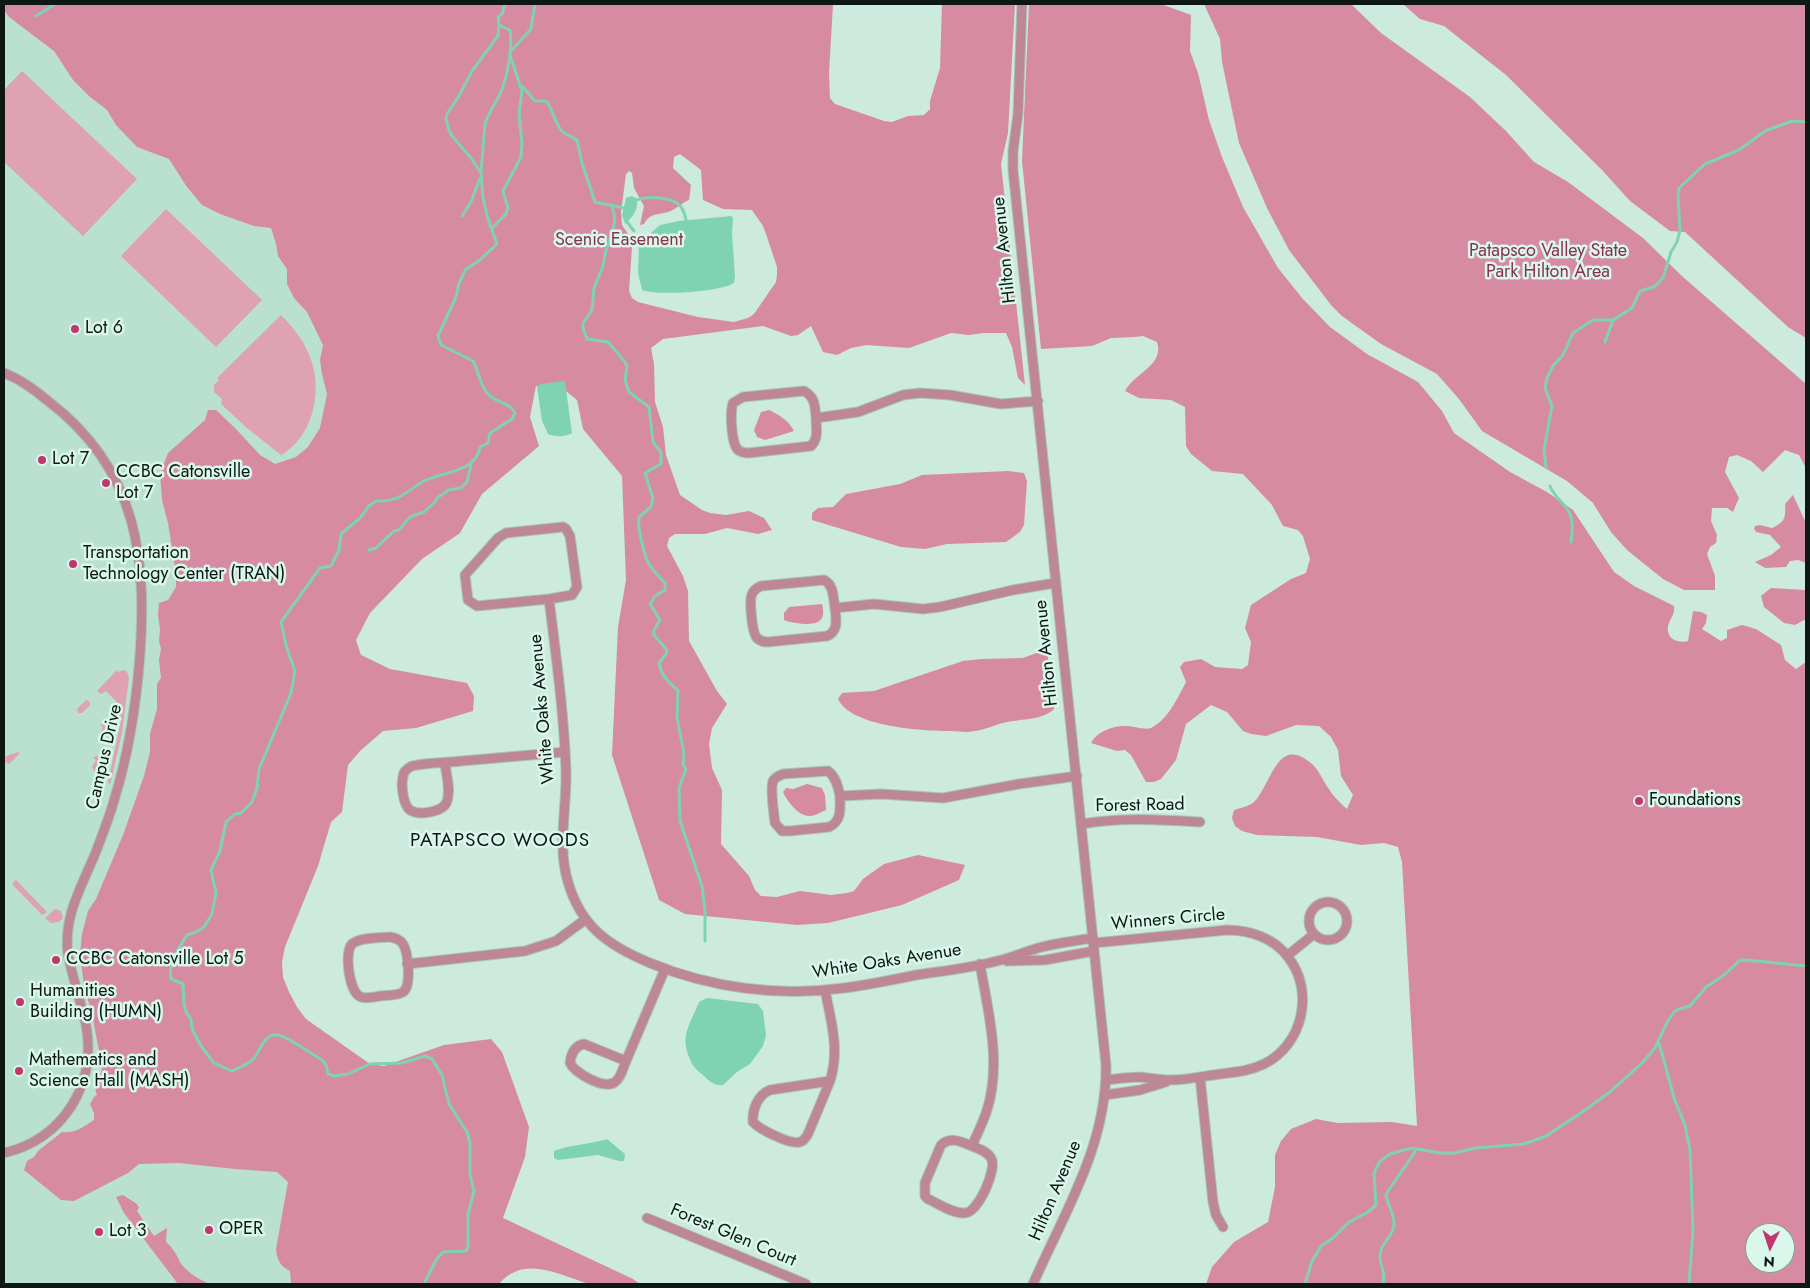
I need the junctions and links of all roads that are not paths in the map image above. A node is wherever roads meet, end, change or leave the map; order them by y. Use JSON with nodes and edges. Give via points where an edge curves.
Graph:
{"nodes":[{"id":1,"x":1022,"y":4,"type":"edge"},
{"id":2,"x":4,"y":372,"type":"edge"},
{"id":3,"x":1038,"y":402,"type":"junction"},
{"id":4,"x":816,"y":418,"type":"junction"},
{"id":5,"x":1056,"y":583,"type":"junction"},
{"id":6,"x":549,"y":599,"type":"junction"},
{"id":7,"x":835,"y":608,"type":"junction"},
{"id":8,"x":566,"y":752,"type":"junction"},
{"id":9,"x":445,"y":763,"type":"junction"},
{"id":10,"x":1077,"y":776,"type":"junction"},
{"id":11,"x":840,"y":796,"type":"junction"},
{"id":12,"x":1200,"y":822,"type":"dead end"},
{"id":13,"x":1082,"y":824,"type":"junction"},
{"id":14,"x":586,"y":919,"type":"junction"},
{"id":15,"x":1314,"y":934,"type":"junction"},
{"id":16,"x":1094,"y":944,"type":"junction"},
{"id":17,"x":1288,"y":956,"type":"junction"},
{"id":18,"x":997,"y":961,"type":"junction"},
{"id":19,"x":407,"y":964,"type":"junction"},
{"id":20,"x":980,"y":964,"type":"junction"},
{"id":21,"x":665,"y":969,"type":"junction"},
{"id":22,"x":825,"y":990,"type":"junction"},
{"id":23,"x":626,"y":1061,"type":"junction"},
{"id":24,"x":1200,"y":1077,"type":"junction"},
{"id":25,"x":1106,"y":1080,"type":"junction"},
{"id":26,"x":1171,"y":1080,"type":"junction"},
{"id":27,"x":830,"y":1081,"type":"junction"},
{"id":28,"x":1105,"y":1095,"type":"junction"},
{"id":29,"x":972,"y":1146,"type":"junction"},
{"id":30,"x":4,"y":1153,"type":"edge"},
{"id":31,"x":647,"y":1218,"type":"dead end"},
{"id":32,"x":1223,"y":1227,"type":"dead end"},
{"id":33,"x":806,"y":1284,"type":"edge"},
{"id":34,"x":1033,"y":1284,"type":"edge"}],
"edges":[{"from":1,"to":3,"type":"street","name":"Hilton Avenue","via":[[1013,170]]},
{"from":2,"to":30,"type":"street","name":"Campus Drive","via":[[59,409],[93,444],[112,471],[135,532],[142,595],[138,678],[128,748],[113,805],[76,896],[68,926],[68,955],[86,1026],[88,1049],[84,1074],[75,1102],[57,1125],[36,1140]]},
{"from":3,"to":4,"type":"street","via":[[1001,404],[920,393],[903,395],[852,414]]},
{"from":3,"to":5,"type":"street","name":"Hilton Avenue"},
{"from":4,"to":4,"type":"street","via":[[817,435],[811,446],[742,453],[734,443],[731,409],[733,403],[743,397],[804,391],[810,395]]},
{"from":5,"to":7,"type":"street","via":[[923,609],[874,604]]},
{"from":5,"to":10,"type":"street","name":"Hilton Avenue"},
{"from":6,"to":6,"type":"street","via":[[476,606],[468,600],[466,575],[506,533],[563,527],[570,536],[577,587],[572,595]]},
{"from":6,"to":8,"type":"street","name":"White Oaks Avenue"},
{"from":7,"to":7,"type":"street","via":[[836,630],[832,634],[768,642],[756,638],[750,600],[751,594],[761,586],[824,580],[832,588]]},
{"from":8,"to":9,"type":"street"},
{"from":8,"to":14,"type":"street","name":"White Oaks Avenue","via":[[565,871],[570,889]]},
{"from":9,"to":9,"type":"street","via":[[448,796],[444,807],[418,812],[407,808],[402,779],[407,770]]},
{"from":10,"to":11,"type":"street","via":[[943,798],[881,794]]},
{"from":10,"to":13,"type":"street","name":"Hilton Avenue"},
{"from":11,"to":11,"type":"street","via":[[840,814],[834,825],[782,831],[775,823],[772,787],[777,776],[828,771]]},
{"from":12,"to":13,"type":"street","name":"Forest Road","via":[[1138,819]]},
{"from":13,"to":16,"type":"street","name":"Hilton Avenue"},
{"from":14,"to":19,"type":"street","via":[[556,941],[525,951]]},
{"from":14,"to":21,"type":"street","name":"White Oaks Avenue","via":[[599,934],[624,952]]},
{"from":15,"to":15,"type":"street","via":[[1325,940],[1340,936],[1347,924],[1343,909],[1332,903],[1317,906],[1309,919]]},
{"from":15,"to":17,"type":"street"},
{"from":16,"to":17,"type":"street","name":"Winners Circle","via":[[1236,930],[1260,936]]},
{"from":16,"to":18,"type":"street","name":"White Oaks Avenue","via":[[1040,948]]},
{"from":16,"to":18,"type":"street","name":"White Oaks Avenue","via":[[1045,960]]},
{"from":16,"to":25,"type":"street","name":"Hilton Avenue"},
{"from":17,"to":24,"type":"street","name":"Winners Circle","via":[[1300,980],[1303,998],[1301,1016],[1291,1041],[1272,1060],[1256,1068]]},
{"from":18,"to":20,"type":"street","name":"White Oaks Avenue"},
{"from":19,"to":19,"type":"street","via":[[403,942],[398,939],[390,937],[353,943],[348,956],[354,992],[366,998],[403,992],[408,981]]},
{"from":20,"to":22,"type":"street","name":"White Oaks Avenue"},
{"from":20,"to":29,"type":"street","via":[[992,1036],[993,1072],[987,1110]]},
{"from":21,"to":22,"type":"street","name":"White Oaks Avenue","via":[[699,980],[750,989]]},
{"from":21,"to":23,"type":"street"},
{"from":22,"to":27,"type":"street","via":[[836,1046]]},
{"from":23,"to":23,"type":"street","via":[[618,1079],[609,1085],[576,1072],[570,1058],[575,1048],[584,1044]]},
{"from":24,"to":26,"type":"street","name":"Winners Circle"},
{"from":24,"to":32,"type":"street","via":[[1214,1202],[1216,1215]]},
{"from":25,"to":26,"type":"street","name":"Winners Circle","via":[[1139,1077]]},
{"from":25,"to":28,"type":"street","name":"Hilton Avenue"},
{"from":26,"to":28,"type":"street","name":"Winners Circle","via":[[1140,1090]]},
{"from":27,"to":27,"type":"street","via":[[764,1092],[752,1114],[753,1122],[763,1130],[799,1143],[808,1134]]},
{"from":28,"to":34,"type":"street","name":"Hilton Avenue","via":[[1083,1178]]},
{"from":29,"to":29,"type":"street","via":[[951,1140],[941,1145],[925,1183],[928,1199],[966,1214],[977,1207],[994,1164],[985,1152]]},
{"from":31,"to":33,"type":"street","name":"Forest Glen Court"}]}
